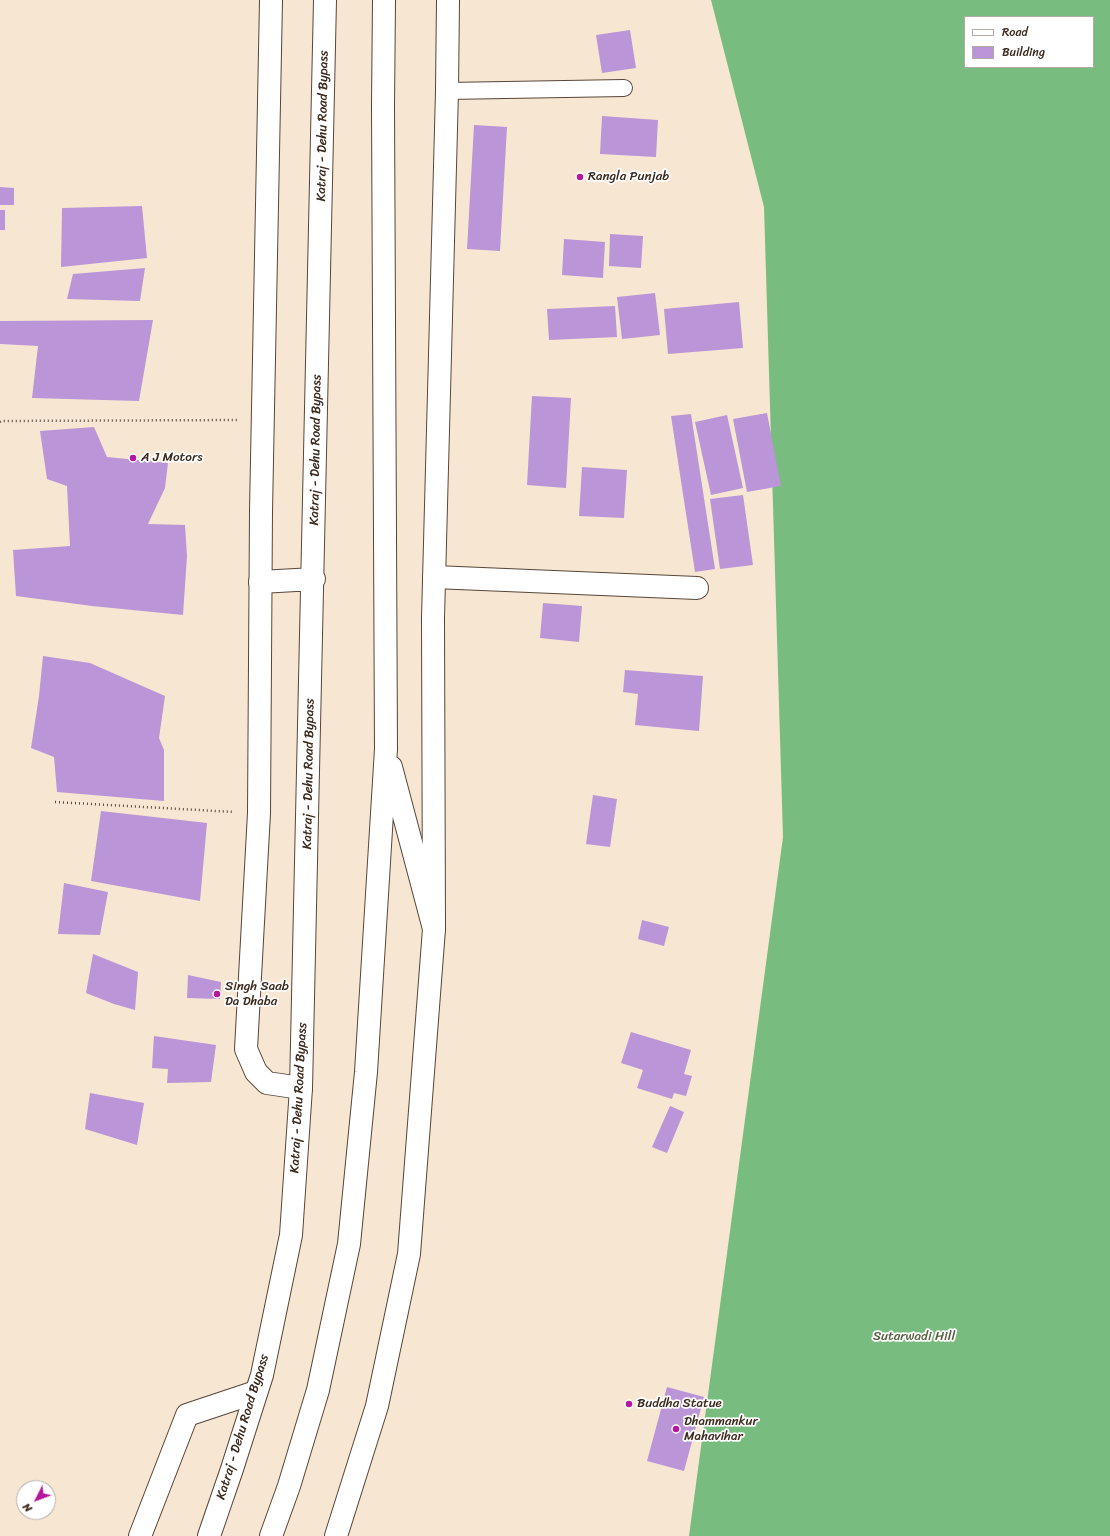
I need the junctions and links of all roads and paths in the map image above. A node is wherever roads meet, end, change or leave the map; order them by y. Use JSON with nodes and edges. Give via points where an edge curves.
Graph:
{"nodes":[{"id":1,"x":271,"y":0,"type":"edge"},
{"id":2,"x":326,"y":0,"type":"edge"},
{"id":3,"x":384,"y":0,"type":"edge"},
{"id":4,"x":448,"y":0,"type":"edge"},
{"id":5,"x":624,"y":88,"type":"dead end"},
{"id":6,"x":447,"y":91,"type":"junction"},
{"id":7,"x":263,"y":420,"type":"junction"},
{"id":8,"x":0,"y":422,"type":"edge"},
{"id":9,"x":434,"y":577,"type":"junction"},
{"id":10,"x":314,"y":579,"type":"junction"},
{"id":11,"x":260,"y":582,"type":"junction"},
{"id":12,"x":696,"y":588,"type":"dead end"},
{"id":13,"x":386,"y":749,"type":"junction"},
{"id":14,"x":55,"y":802,"type":"dead end"},
{"id":15,"x":259,"y":814,"type":"junction"},
{"id":16,"x":434,"y":928,"type":"junction"},
{"id":17,"x":301,"y":1088,"type":"junction"},
{"id":18,"x":256,"y":1392,"type":"junction"},
{"id":19,"x":140,"y":1536,"type":"edge"},
{"id":20,"x":209,"y":1536,"type":"edge"},
{"id":21,"x":272,"y":1536,"type":"edge"},
{"id":22,"x":336,"y":1536,"type":"edge"}],
"edges":[{"from":1,"to":7,"type":"main road"},
{"from":2,"to":10,"type":"main road","name":"Katraj - Dehu Road Bypass"},
{"from":3,"to":13,"type":"main road"},
{"from":4,"to":6,"type":"main road"},
{"from":5,"to":6,"type":"lane"},
{"from":6,"to":9,"type":"main road"},
{"from":7,"to":8,"type":"path"},
{"from":7,"to":11,"type":"main road"},
{"from":9,"to":12,"type":"main road"},
{"from":9,"to":16,"type":"main road"},
{"from":10,"to":11,"type":"main road"},
{"from":10,"to":17,"type":"main road","name":"Katraj - Dehu Road Bypass"},
{"from":11,"to":15,"type":"main road"},
{"from":13,"to":16,"type":"main road"},
{"from":13,"to":21,"type":"main road","via":[[366,1072],[349,1244],[318,1390]]},
{"from":14,"to":15,"type":"path"},
{"from":15,"to":17,"type":"main road","via":[[246,1049],[256,1072],[267,1083]]},
{"from":16,"to":22,"type":"main road","via":[[409,1254],[377,1406]]},
{"from":17,"to":18,"type":"main road","name":"Katraj - Dehu Road Bypass","via":[[291,1235],[262,1375]]},
{"from":18,"to":19,"type":"main road","via":[[187,1415]]},
{"from":18,"to":20,"type":"main road","name":"Katraj - Dehu Road Bypass"}]}
